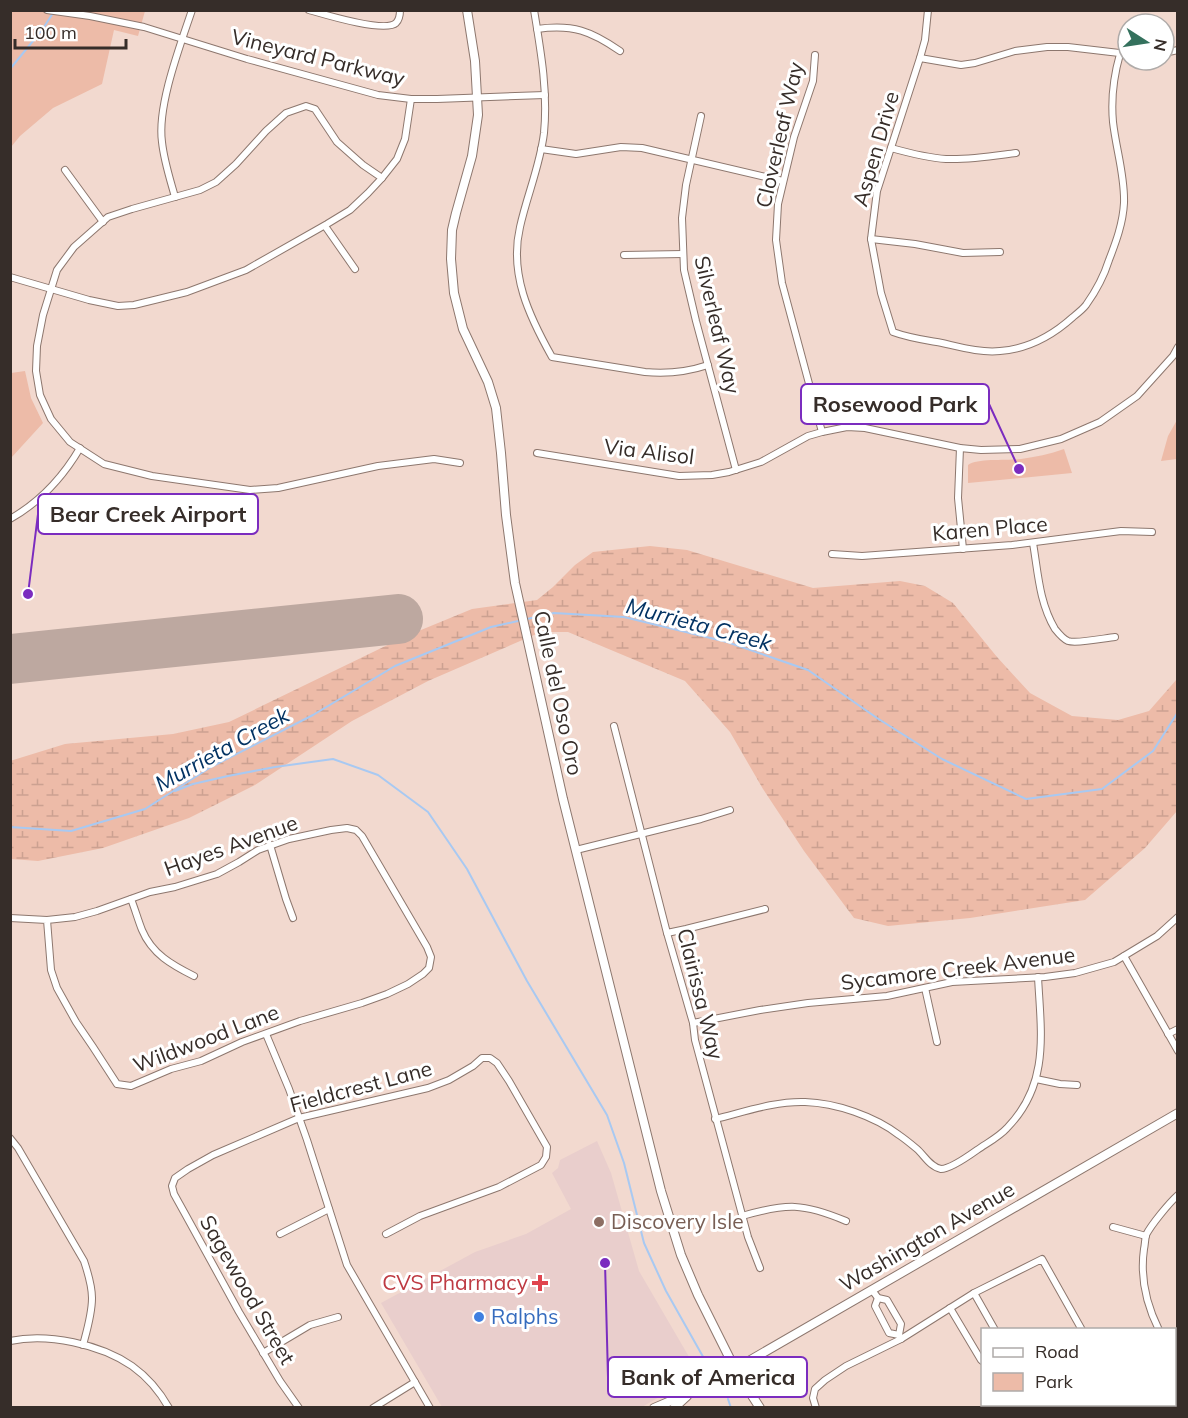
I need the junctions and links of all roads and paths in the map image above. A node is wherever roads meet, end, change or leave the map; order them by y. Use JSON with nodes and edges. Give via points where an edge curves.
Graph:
{"nodes":[{"id":1,"x":47,"y":10,"type":"edge"},
{"id":2,"x":192,"y":10,"type":"edge"},
{"id":3,"x":309,"y":10,"type":"edge"},
{"id":4,"x":400,"y":10,"type":"edge"},
{"id":5,"x":467,"y":10,"type":"edge"},
{"id":6,"x":534,"y":10,"type":"edge"},
{"id":7,"x":928,"y":10,"type":"edge"},
{"id":8,"x":537,"y":29,"type":"junction"},
{"id":9,"x":183,"y":38,"type":"junction"},
{"id":10,"x":620,"y":51,"type":"dead end"},
{"id":11,"x":1116,"y":53,"type":"edge"},
{"id":12,"x":815,"y":55,"type":"dead end"},
{"id":13,"x":920,"y":58,"type":"junction"},
{"id":14,"x":1116,"y":72,"type":"edge"},
{"id":15,"x":545,"y":95,"type":"junction"},
{"id":16,"x":478,"y":98,"type":"junction"},
{"id":17,"x":411,"y":99,"type":"junction"},
{"id":18,"x":701,"y":116,"type":"dead end"},
{"id":19,"x":891,"y":148,"type":"junction"},
{"id":20,"x":542,"y":149,"type":"junction"},
{"id":21,"x":1016,"y":153,"type":"dead end"},
{"id":22,"x":691,"y":159,"type":"junction"},
{"id":23,"x":65,"y":170,"type":"dead end"},
{"id":24,"x":382,"y":178,"type":"junction"},
{"id":25,"x":783,"y":181,"type":"junction"},
{"id":26,"x":175,"y":197,"type":"junction"},
{"id":27,"x":103,"y":222,"type":"junction"},
{"id":28,"x":325,"y":226,"type":"junction"},
{"id":29,"x":871,"y":239,"type":"junction"},
{"id":30,"x":1000,"y":252,"type":"dead end"},
{"id":31,"x":683,"y":254,"type":"junction"},
{"id":32,"x":624,"y":255,"type":"dead end"},
{"id":33,"x":355,"y":269,"type":"dead end"},
{"id":34,"x":10,"y":277,"type":"edge"},
{"id":35,"x":51,"y":289,"type":"junction"},
{"id":36,"x":1178,"y":347,"type":"edge"},
{"id":37,"x":708,"y":365,"type":"junction"},
{"id":38,"x":822,"y":432,"type":"junction"},
{"id":39,"x":80,"y":448,"type":"junction"},
{"id":40,"x":960,"y":448,"type":"junction"},
{"id":41,"x":537,"y":453,"type":"dead end"},
{"id":42,"x":460,"y":463,"type":"dead end"},
{"id":43,"x":736,"y":470,"type":"junction"},
{"id":44,"x":10,"y":519,"type":"edge"},
{"id":45,"x":1152,"y":532,"type":"dead end"},
{"id":46,"x":1033,"y":543,"type":"junction"},
{"id":47,"x":963,"y":549,"type":"junction"},
{"id":48,"x":832,"y":554,"type":"dead end"},
{"id":49,"x":1115,"y":637,"type":"dead end"},
{"id":50,"x":614,"y":726,"type":"dead end"},
{"id":51,"x":730,"y":810,"type":"dead end"},
{"id":52,"x":642,"y":833,"type":"junction"},
{"id":53,"x":270,"y":845,"type":"junction"},
{"id":54,"x":576,"y":850,"type":"junction"},
{"id":55,"x":131,"y":899,"type":"junction"},
{"id":56,"x":765,"y":909,"type":"dead end"},
{"id":57,"x":1178,"y":917,"type":"edge"},
{"id":58,"x":10,"y":918,"type":"edge"},
{"id":59,"x":293,"y":918,"type":"dead end"},
{"id":60,"x":47,"y":920,"type":"junction"},
{"id":61,"x":667,"y":933,"type":"junction"},
{"id":62,"x":1124,"y":956,"type":"junction"},
{"id":63,"x":431,"y":957,"type":"joint"},
{"id":64,"x":194,"y":976,"type":"dead end"},
{"id":65,"x":1038,"y":977,"type":"junction"},
{"id":66,"x":926,"y":988,"type":"junction"},
{"id":67,"x":693,"y":1023,"type":"junction"},
{"id":68,"x":1178,"y":1029,"type":"edge"},
{"id":69,"x":266,"y":1034,"type":"junction"},
{"id":70,"x":1168,"y":1034,"type":"junction"},
{"id":71,"x":938,"y":1042,"type":"dead end"},
{"id":72,"x":1178,"y":1051,"type":"edge"},
{"id":73,"x":1036,"y":1079,"type":"junction"},
{"id":74,"x":1077,"y":1085,"type":"dead end"},
{"id":75,"x":1178,"y":1113,"type":"edge"},
{"id":76,"x":300,"y":1118,"type":"junction"},
{"id":77,"x":715,"y":1119,"type":"junction"},
{"id":78,"x":10,"y":1138,"type":"edge"},
{"id":79,"x":172,"y":1186,"type":"joint"},
{"id":80,"x":1178,"y":1195,"type":"edge"},
{"id":81,"x":329,"y":1209,"type":"junction"},
{"id":82,"x":742,"y":1216,"type":"junction"},
{"id":83,"x":846,"y":1221,"type":"dead end"},
{"id":84,"x":1113,"y":1227,"type":"dead end"},
{"id":85,"x":280,"y":1234,"type":"dead end"},
{"id":86,"x":386,"y":1234,"type":"dead end"},
{"id":87,"x":1146,"y":1236,"type":"junction"},
{"id":88,"x":760,"y":1268,"type":"dead end"},
{"id":89,"x":872,"y":1290,"type":"junction"},
{"id":90,"x":974,"y":1293,"type":"junction"},
{"id":91,"x":878,"y":1298,"type":"junction"},
{"id":92,"x":950,"y":1308,"type":"junction"},
{"id":93,"x":338,"y":1317,"type":"dead end"},
{"id":94,"x":898,"y":1318,"type":"junction"},
{"id":95,"x":885,"y":1325,"type":"junction"},
{"id":96,"x":994,"y":1328,"type":"edge"},
{"id":97,"x":1081,"y":1328,"type":"edge"},
{"id":98,"x":1159,"y":1328,"type":"edge"},
{"id":99,"x":900,"y":1337,"type":"junction"},
{"id":100,"x":10,"y":1341,"type":"edge"},
{"id":101,"x":83,"y":1345,"type":"junction"},
{"id":102,"x":263,"y":1353,"type":"junction"},
{"id":103,"x":981,"y":1360,"type":"edge"},
{"id":104,"x":735,"y":1369,"type":"junction"},
{"id":105,"x":415,"y":1382,"type":"junction"},
{"id":106,"x":694,"y":1391,"type":"junction"},
{"id":107,"x":169,"y":1407,"type":"edge"},
{"id":108,"x":299,"y":1407,"type":"edge"},
{"id":109,"x":373,"y":1407,"type":"edge"},
{"id":110,"x":430,"y":1407,"type":"edge"},
{"id":111,"x":654,"y":1407,"type":"edge"},
{"id":112,"x":674,"y":1407,"type":"edge"},
{"id":113,"x":760,"y":1407,"type":"edge"},
{"id":114,"x":816,"y":1407,"type":"edge"}],
"edges":[{"from":1,"to":9,"type":"street","name":"Vineyard Parkway"},
{"from":2,"to":9,"type":"street"},
{"from":3,"to":4,"type":"street","via":[[378,26],[396,23]]},
{"from":5,"to":16,"type":"main road","name":"Calle del Oso Oro"},
{"from":6,"to":8,"type":"street"},
{"from":7,"to":13,"type":"street","name":"Aspen Drive"},
{"from":8,"to":10,"type":"street","via":[[582,30]]},
{"from":8,"to":15,"type":"street"},
{"from":9,"to":17,"type":"street","name":"Vineyard Parkway","via":[[378,95]]},
{"from":9,"to":26,"type":"street","via":[[162,120],[162,141]]},
{"from":11,"to":13,"type":"street","via":[[1047,47],[961,65]]},
{"from":12,"to":25,"type":"street","name":"Cloverleaf Way","via":[[813,81]]},
{"from":13,"to":19,"type":"street","name":"Aspen Drive"},
{"from":14,"to":29,"type":"street","name":"Aspen Drive","via":[[1113,120],[1123,216],[1104,275],[1085,307],[1060,328],[1042,340],[999,352],[893,332]]},
{"from":15,"to":16,"type":"street","name":"Vineyard Parkway"},
{"from":15,"to":20,"type":"street"},
{"from":16,"to":17,"type":"street","name":"Vineyard Parkway"},
{"from":16,"to":54,"type":"main road","name":"Calle del Oso Oro","via":[[472,156],[452,230],[454,293],[463,328],[496,408],[515,583]]},
{"from":17,"to":24,"type":"street","via":[[405,139],[397,159]]},
{"from":18,"to":22,"type":"street","name":"Silverleaf Way"},
{"from":19,"to":21,"type":"street","via":[[945,159]]},
{"from":19,"to":29,"type":"street","name":"Aspen Drive","via":[[877,191]]},
{"from":20,"to":22,"type":"street","via":[[576,154],[632,147]]},
{"from":20,"to":37,"type":"street","via":[[520,228],[516,261],[530,315],[552,357],[659,374]]},
{"from":22,"to":25,"type":"street"},
{"from":22,"to":31,"type":"street","name":"Silverleaf Way","via":[[682,218]]},
{"from":23,"to":27,"type":"street"},
{"from":24,"to":26,"type":"street","via":[[337,142],[315,109],[306,106],[286,113],[216,182]]},
{"from":24,"to":28,"type":"street","via":[[350,210]]},
{"from":25,"to":38,"type":"street","name":"Cloverleaf Way","via":[[777,216],[779,265]]},
{"from":26,"to":27,"type":"street"},
{"from":27,"to":35,"type":"street","via":[[74,247],[57,270]]},
{"from":28,"to":33,"type":"street"},
{"from":28,"to":35,"type":"street","via":[[237,274],[134,305],[118,306]]},
{"from":29,"to":30,"type":"street","via":[[963,253]]},
{"from":31,"to":32,"type":"street"},
{"from":31,"to":37,"type":"street","name":"Silverleaf Way","via":[[687,286]]},
{"from":34,"to":35,"type":"street"},
{"from":35,"to":39,"type":"street","via":[[37,346],[40,394],[51,419]]},
{"from":36,"to":40,"type":"street","name":"Via Alisol","via":[[1137,396],[1100,422],[1061,439],[1020,449]]},
{"from":37,"to":43,"type":"street","name":"Silverleaf Way"},
{"from":38,"to":40,"type":"street","name":"Via Alisol","via":[[864,428]]},
{"from":38,"to":43,"type":"street","name":"Via Alisol"},
{"from":39,"to":42,"type":"street","via":[[104,464],[152,476],[250,490],[278,488],[378,466],[434,459]]},
{"from":39,"to":44,"type":"street","via":[[58,480]]},
{"from":40,"to":47,"type":"street","via":[[958,498]]},
{"from":41,"to":43,"type":"street","name":"Via Alisol","via":[[679,476]]},
{"from":45,"to":46,"type":"street","name":"Karen Place","via":[[1121,531]]},
{"from":46,"to":47,"type":"street","name":"Karen Place"},
{"from":46,"to":49,"type":"street","via":[[1043,604],[1059,634],[1074,642]]},
{"from":47,"to":48,"type":"street","name":"Karen Place","via":[[862,556]]},
{"from":50,"to":52,"type":"street","name":"Clairissa Way"},
{"from":51,"to":52,"type":"street"},
{"from":52,"to":54,"type":"street"},
{"from":52,"to":61,"type":"street","name":"Clairissa Way"},
{"from":53,"to":55,"type":"street","name":"Hayes Avenue","via":[[217,874]]},
{"from":53,"to":59,"type":"street"},
{"from":53,"to":63,"type":"street","name":"Hayes Avenue","via":[[331,830],[356,830]]},
{"from":54,"to":104,"type":"main road","name":"Calle del Oso Oro","via":[[670,1222],[698,1295]]},
{"from":55,"to":60,"type":"street","name":"Hayes Avenue","via":[[75,917]]},
{"from":55,"to":64,"type":"street","via":[[142,932],[154,949],[163,959]]},
{"from":56,"to":61,"type":"street"},
{"from":57,"to":62,"type":"street","name":"Sycamore Creek Avenue","via":[[1157,936]]},
{"from":58,"to":60,"type":"street","name":"Hayes Avenue"},
{"from":60,"to":69,"type":"street","name":"Wildwood Lane","via":[[51,970],[57,988],[117,1084],[131,1086]]},
{"from":61,"to":67,"type":"street","name":"Clairissa Way"},
{"from":62,"to":65,"type":"street","name":"Sycamore Creek Avenue","via":[[1075,973]]},
{"from":62,"to":70,"type":"street"},
{"from":63,"to":69,"type":"street","name":"Wildwood Lane","via":[[423,974],[387,994]]},
{"from":65,"to":66,"type":"street","name":"Sycamore Creek Avenue","via":[[952,982]]},
{"from":65,"to":73,"type":"street","via":[[1041,1046]]},
{"from":66,"to":67,"type":"street","name":"Sycamore Creek Avenue"},
{"from":66,"to":71,"type":"street"},
{"from":67,"to":77,"type":"street","name":"Clairissa Way"},
{"from":68,"to":70,"type":"street"},
{"from":69,"to":76,"type":"street"},
{"from":70,"to":72,"type":"street"},
{"from":73,"to":74,"type":"street"},
{"from":73,"to":77,"type":"street","via":[[1028,1099],[1006,1130],[941,1169],[891,1129],[863,1114],[829,1106],[790,1103]]},
{"from":75,"to":89,"type":"main road","name":"Washington Avenue"},
{"from":76,"to":79,"type":"street","name":"Fieldcrest Lane","via":[[196,1164],[175,1178]]},
{"from":76,"to":81,"type":"street"},
{"from":76,"to":86,"type":"street","name":"Fieldcrest Lane","via":[[429,1088],[482,1058],[497,1064],[547,1147],[541,1165],[499,1187],[420,1216]]},
{"from":77,"to":82,"type":"street","name":"Clairissa Way"},
{"from":78,"to":101,"type":"street","via":[[84,1261],[92,1298]]},
{"from":79,"to":102,"type":"street","name":"Sagewood Street"},
{"from":80,"to":87,"type":"street"},
{"from":81,"to":85,"type":"street"},
{"from":81,"to":105,"type":"street","via":[[347,1265]]},
{"from":82,"to":83,"type":"street","via":[[790,1206],[807,1207]]},
{"from":82,"to":88,"type":"street","name":"Clairissa Way"},
{"from":84,"to":87,"type":"street"},
{"from":87,"to":98,"type":"street","via":[[1142,1260],[1145,1291]]},
{"from":89,"to":91,"type":"street"},
{"from":89,"to":104,"type":"main road","name":"Washington Avenue"},
{"from":90,"to":92,"type":"street"},
{"from":90,"to":96,"type":"street"},
{"from":90,"to":97,"type":"street","via":[[1042,1259]]},
{"from":91,"to":94,"type":"street","via":[[887,1300]]},
{"from":91,"to":95,"type":"street","via":[[875,1306]]},
{"from":92,"to":99,"type":"street"},
{"from":92,"to":103,"type":"street"},
{"from":93,"to":102,"type":"street","via":[[310,1325]]},
{"from":94,"to":95,"type":"street"},
{"from":94,"to":99,"type":"street"},
{"from":95,"to":99,"type":"street","via":[[889,1333]]},
{"from":99,"to":114,"type":"street","via":[[825,1380],[815,1389]]},
{"from":100,"to":101,"type":"street","via":[[42,1338]]},
{"from":101,"to":107,"type":"street","via":[[132,1366]]},
{"from":102,"to":108,"type":"street","name":"Sagewood Street"},
{"from":104,"to":106,"type":"main road","name":"Washington Avenue"},
{"from":104,"to":113,"type":"main road","name":"Calle del Oso Oro"},
{"from":105,"to":109,"type":"street"},
{"from":105,"to":110,"type":"street"},
{"from":106,"to":111,"type":"main road","name":"Washington Avenue"},
{"from":106,"to":112,"type":"main road","name":"Washington Avenue"}]}
